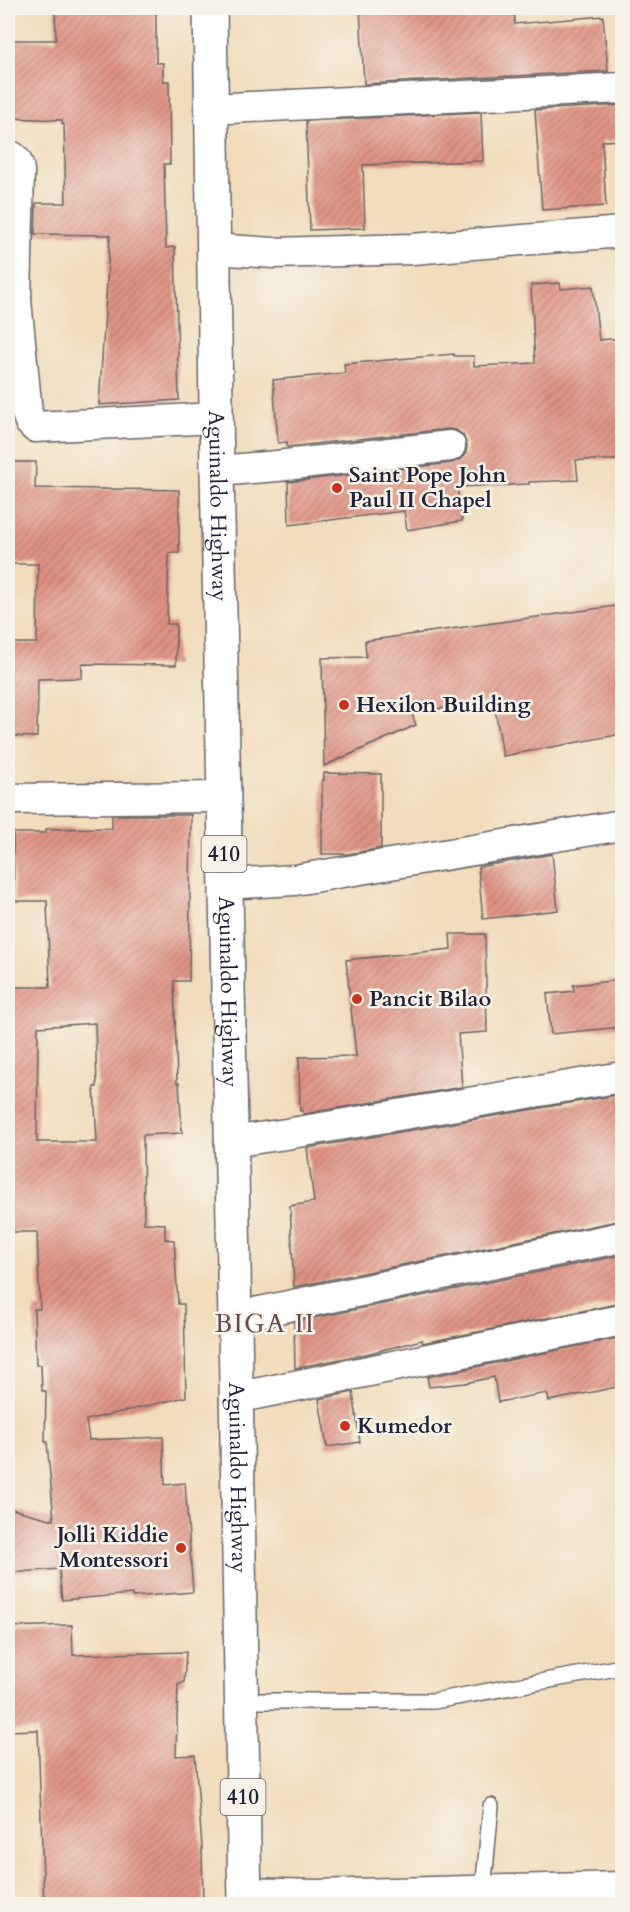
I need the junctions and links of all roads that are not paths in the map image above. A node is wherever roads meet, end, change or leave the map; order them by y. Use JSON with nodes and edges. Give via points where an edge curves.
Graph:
{"nodes":[{"id":1,"x":210,"y":8,"type":"edge"},
{"id":2,"x":622,"y":88,"type":"edge"},
{"id":3,"x":211,"y":109,"type":"junction"},
{"id":4,"x":8,"y":155,"type":"edge"},
{"id":5,"x":622,"y":232,"type":"edge"},
{"id":6,"x":213,"y":249,"type":"junction"},
{"id":7,"x":12,"y":300,"type":"edge"},
{"id":8,"x":216,"y":418,"type":"junction"},
{"id":9,"x":450,"y":447,"type":"dead end"},
{"id":10,"x":216,"y":471,"type":"junction"},
{"id":11,"x":223,"y":797,"type":"junction"},
{"id":12,"x":8,"y":799,"type":"edge"},
{"id":13,"x":622,"y":825,"type":"edge"},
{"id":14,"x":225,"y":884,"type":"junction"},
{"id":15,"x":622,"y":1077,"type":"edge"},
{"id":16,"x":230,"y":1142,"type":"junction"},
{"id":17,"x":622,"y":1238,"type":"edge"},
{"id":18,"x":235,"y":1317,"type":"junction"},
{"id":19,"x":622,"y":1320,"type":"edge"},
{"id":20,"x":236,"y":1398,"type":"junction"},
{"id":21,"x":622,"y":1667,"type":"edge"},
{"id":22,"x":241,"y":1701,"type":"junction"},
{"id":23,"x":491,"y":1806,"type":"dead end"},
{"id":24,"x":622,"y":1887,"type":"edge"},
{"id":25,"x":483,"y":1891,"type":"junction"},
{"id":26,"x":244,"y":1899,"type":"edge"}],
"edges":[{"from":1,"to":3,"type":"main road","name":"Aguinaldo Highway","number":"410"},
{"from":2,"to":3,"type":"street"},
{"from":3,"to":6,"type":"main road","name":"Aguinaldo Highway","number":"410"},
{"from":4,"to":7,"type":"street","via":[[14,158],[19,171]]},
{"from":5,"to":6,"type":"street","via":[[412,249],[274,253]]},
{"from":6,"to":8,"type":"main road","name":"Aguinaldo Highway","number":"410"},
{"from":7,"to":8,"type":"street","via":[[27,413],[35,427]]},
{"from":8,"to":10,"type":"main road","name":"Aguinaldo Highway","number":"410"},
{"from":9,"to":10,"type":"street"},
{"from":10,"to":11,"type":"main road","name":"Aguinaldo Highway","number":"410"},
{"from":11,"to":12,"type":"street"},
{"from":11,"to":14,"type":"main road","name":"Aguinaldo Highway","number":"410"},
{"from":13,"to":14,"type":"street","via":[[295,880]]},
{"from":14,"to":16,"type":"main road","name":"Aguinaldo Highway","number":"410"},
{"from":15,"to":16,"type":"street"},
{"from":16,"to":18,"type":"main road","name":"Aguinaldo Highway","number":"410"},
{"from":17,"to":18,"type":"street"},
{"from":18,"to":20,"type":"main road","name":"Aguinaldo Highway","number":"410"},
{"from":19,"to":20,"type":"street"},
{"from":20,"to":22,"type":"main road","name":"Aguinaldo Highway","number":"410"},
{"from":21,"to":22,"type":"lane","via":[[434,1701]]},
{"from":22,"to":26,"type":"main road","name":"Aguinaldo Highway","number":"410"},
{"from":23,"to":25,"type":"lane"},
{"from":24,"to":25,"type":"street"},
{"from":25,"to":26,"type":"street"}]}
